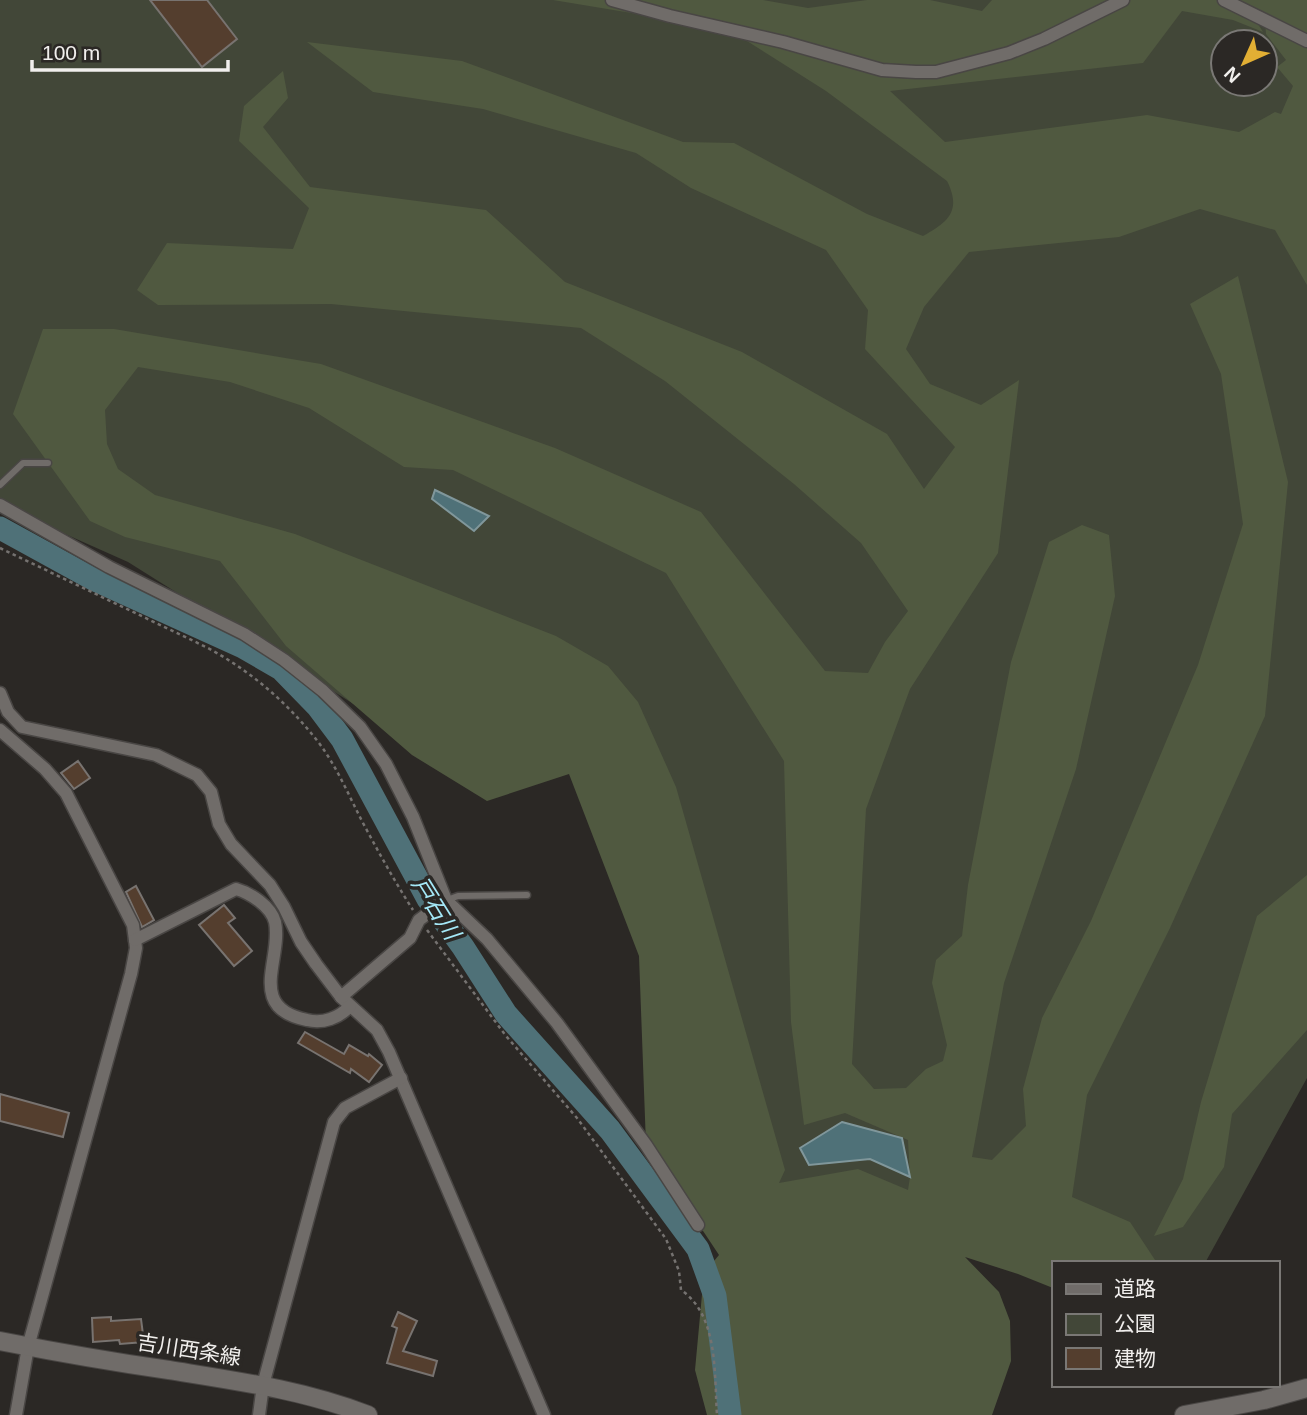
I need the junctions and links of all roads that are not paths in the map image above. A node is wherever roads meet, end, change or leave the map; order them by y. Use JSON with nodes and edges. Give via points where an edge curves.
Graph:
{"nodes":[{"id":1,"x":612,"y":0,"type":"edge"},
{"id":2,"x":1123,"y":0,"type":"edge"},
{"id":3,"x":1224,"y":0,"type":"edge"},
{"id":4,"x":1307,"y":41,"type":"edge"},
{"id":5,"x":48,"y":463,"type":"dead end"},
{"id":6,"x":0,"y":485,"type":"edge"},
{"id":7,"x":0,"y":505,"type":"edge"},
{"id":8,"x":0,"y":693,"type":"edge"},
{"id":9,"x":0,"y":730,"type":"edge"},
{"id":10,"x":527,"y":895,"type":"dead end"},
{"id":11,"x":446,"y":900,"type":"junction"},
{"id":12,"x":135,"y":940,"type":"junction"},
{"id":13,"x":345,"y":1001,"type":"junction"},
{"id":14,"x":401,"y":1078,"type":"junction"},
{"id":15,"x":698,"y":1225,"type":"dead end"},
{"id":16,"x":0,"y":1341,"type":"edge"},
{"id":17,"x":28,"y":1346,"type":"junction"},
{"id":18,"x":263,"y":1385,"type":"junction"},
{"id":19,"x":1307,"y":1388,"type":"edge"},
{"id":20,"x":16,"y":1415,"type":"edge"},
{"id":21,"x":259,"y":1415,"type":"edge"},
{"id":22,"x":368,"y":1415,"type":"edge"},
{"id":23,"x":544,"y":1415,"type":"edge"},
{"id":24,"x":1184,"y":1415,"type":"edge"}],
"edges":[{"from":1,"to":2,"type":"street","via":[[882,70],[936,72],[1044,39]]},
{"from":3,"to":4,"type":"street"},
{"from":5,"to":6,"type":"lane","via":[[23,463]]},
{"from":7,"to":11,"type":"street","via":[[109,567],[244,634],[323,691],[360,727],[386,764]]},
{"from":8,"to":13,"type":"street","via":[[8,712],[22,727],[156,755],[197,775],[211,792],[219,824],[231,844],[270,885],[301,942]]},
{"from":9,"to":12,"type":"street","via":[[46,769],[66,793],[133,925]]},
{"from":10,"to":11,"type":"lane"},
{"from":11,"to":13,"type":"street","via":[[419,920],[410,938]]},
{"from":11,"to":15,"type":"street","via":[[487,939],[557,1024]]},
{"from":12,"to":13,"type":"street","via":[[236,889],[249,893],[275,920],[269,977],[279,1006],[295,1018],[315,1022],[340,1016]]},
{"from":12,"to":17,"type":"street","via":[[131,974]]},
{"from":13,"to":14,"type":"street","via":[[377,1030]]},
{"from":14,"to":18,"type":"street","via":[[345,1108],[334,1122]]},
{"from":14,"to":23,"type":"street"},
{"from":16,"to":17,"type":"main road","name":"吉川西条線"},
{"from":17,"to":18,"type":"main road","name":"吉川西条線"},
{"from":17,"to":20,"type":"street"},
{"from":18,"to":21,"type":"street"},
{"from":18,"to":22,"type":"main road","name":"吉川西条線","via":[[332,1401]]},
{"from":19,"to":24,"type":"main road"}]}
